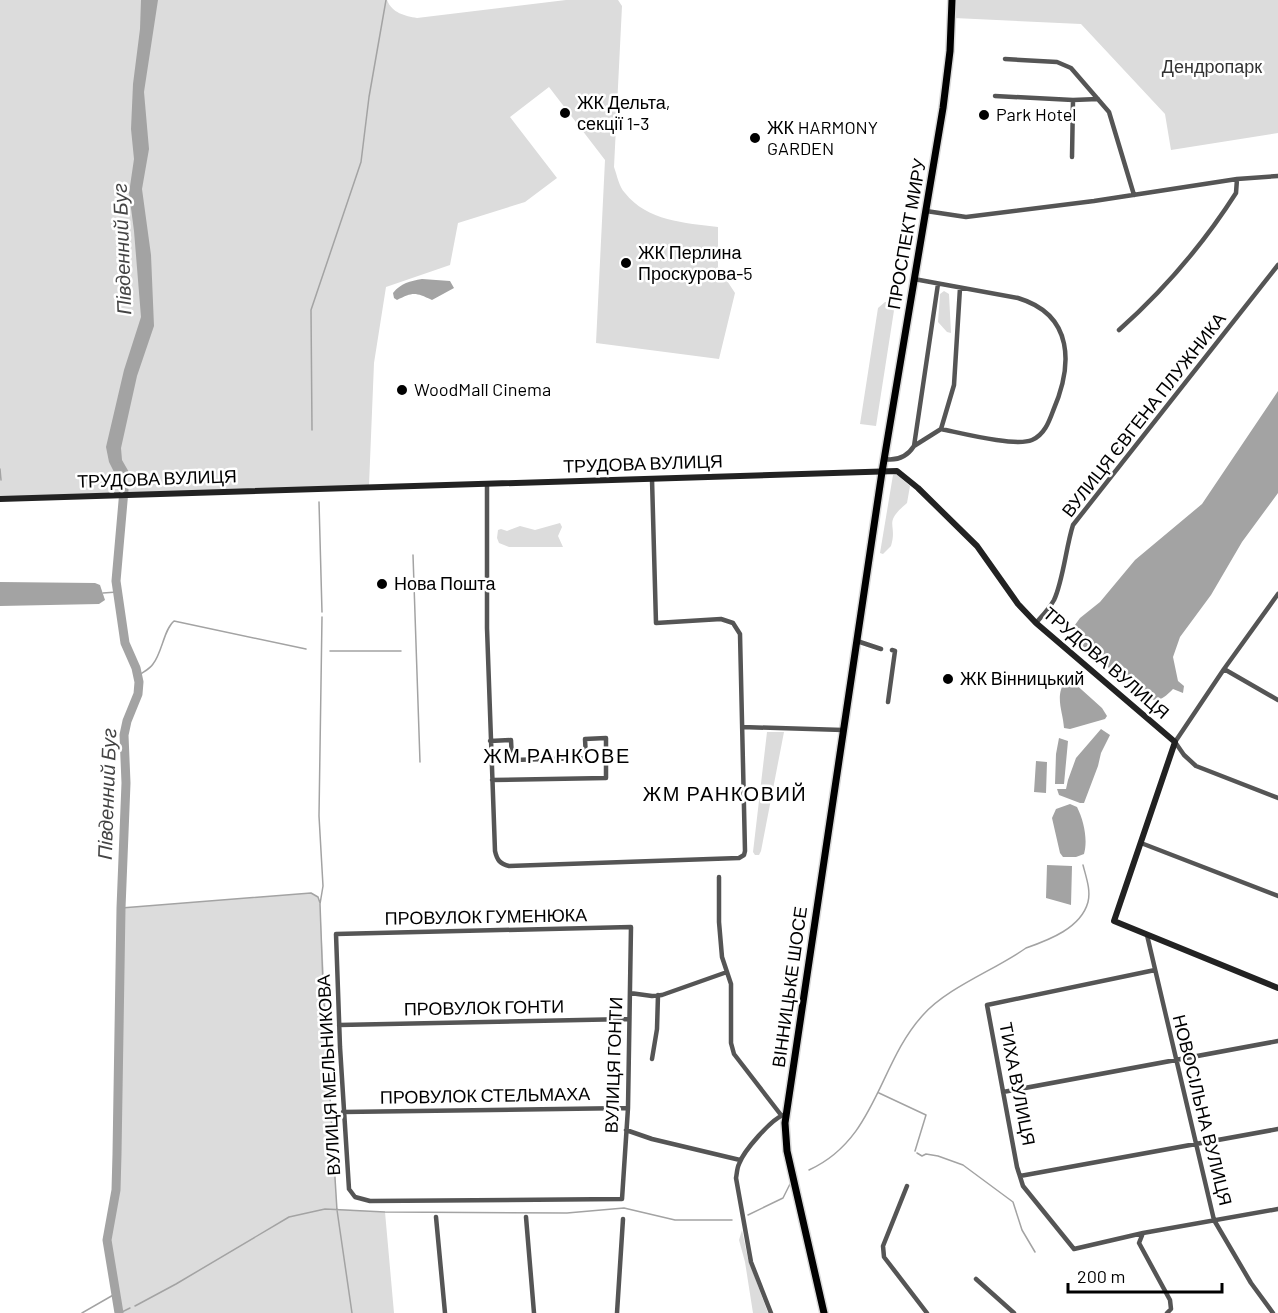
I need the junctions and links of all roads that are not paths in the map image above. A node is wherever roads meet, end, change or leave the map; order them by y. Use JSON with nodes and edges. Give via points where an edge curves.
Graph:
{"nodes":[{"id":1,"x":952,"y":0,"type":"edge"},
{"id":2,"x":1005,"y":59,"type":"dead end"},
{"id":3,"x":995,"y":96,"type":"dead end"},
{"id":4,"x":1098,"y":99,"type":"junction"},
{"id":5,"x":1073,"y":100,"type":"junction"},
{"id":6,"x":1072,"y":157,"type":"dead end"},
{"id":7,"x":1278,"y":176,"type":"edge"},
{"id":8,"x":1237,"y":179,"type":"junction"},
{"id":9,"x":1134,"y":195,"type":"junction"},
{"id":10,"x":926,"y":211,"type":"junction"},
{"id":11,"x":1278,"y":265,"type":"edge"},
{"id":12,"x":914,"y":279,"type":"junction"},
{"id":13,"x":938,"y":284,"type":"junction"},
{"id":14,"x":960,"y":288,"type":"junction"},
{"id":15,"x":1119,"y":330,"type":"dead end"},
{"id":16,"x":941,"y":429,"type":"junction"},
{"id":17,"x":913,"y":448,"type":"junction"},
{"id":18,"x":884,"y":459,"type":"junction"},
{"id":19,"x":882,"y":472,"type":"junction"},
{"id":20,"x":652,"y":479,"type":"junction"},
{"id":21,"x":487,"y":484,"type":"junction"},
{"id":22,"x":0,"y":499,"type":"edge"},
{"id":23,"x":1278,"y":594,"type":"edge"},
{"id":24,"x":1036,"y":623,"type":"junction"},
{"id":25,"x":857,"y":641,"type":"junction"},
{"id":26,"x":881,"y":649,"type":"dead end"},
{"id":27,"x":892,"y":650,"type":"dead end"},
{"id":28,"x":1224,"y":669,"type":"junction"},
{"id":29,"x":1278,"y":700,"type":"edge"},
{"id":30,"x":888,"y":702,"type":"dead end"},
{"id":31,"x":742,"y":727,"type":"junction"},
{"id":32,"x":843,"y":730,"type":"junction"},
{"id":33,"x":490,"y":741,"type":"junction"},
{"id":34,"x":1175,"y":742,"type":"junction"},
{"id":35,"x":492,"y":780,"type":"junction"},
{"id":36,"x":1278,"y":798,"type":"edge"},
{"id":37,"x":1141,"y":843,"type":"junction"},
{"id":38,"x":719,"y":877,"type":"dead end"},
{"id":39,"x":1278,"y":896,"type":"edge"},
{"id":40,"x":631,"y":933,"type":"joint"},
{"id":41,"x":336,"y":934,"type":"joint"},
{"id":42,"x":1147,"y":935,"type":"junction"},
{"id":43,"x":1155,"y":970,"type":"junction"},
{"id":44,"x":727,"y":972,"type":"junction"},
{"id":45,"x":1278,"y":988,"type":"edge"},
{"id":46,"x":630,"y":993,"type":"junction"},
{"id":47,"x":658,"y":995,"type":"junction"},
{"id":48,"x":629,"y":1019,"type":"junction"},
{"id":49,"x":339,"y":1025,"type":"junction"},
{"id":50,"x":1278,"y":1041,"type":"edge"},
{"id":51,"x":652,"y":1059,"type":"dead end"},
{"id":52,"x":1175,"y":1059,"type":"junction"},
{"id":53,"x":1003,"y":1092,"type":"junction"},
{"id":54,"x":628,"y":1108,"type":"junction"},
{"id":55,"x":344,"y":1112,"type":"junction"},
{"id":56,"x":784,"y":1115,"type":"junction"},
{"id":57,"x":1278,"y":1129,"type":"edge"},
{"id":58,"x":626,"y":1130,"type":"junction"},
{"id":59,"x":1195,"y":1144,"type":"junction"},
{"id":60,"x":740,"y":1160,"type":"junction"},
{"id":61,"x":1020,"y":1176,"type":"junction"},
{"id":62,"x":907,"y":1186,"type":"dead end"},
{"id":63,"x":622,"y":1199,"type":"joint"},
{"id":64,"x":1278,"y":1209,"type":"edge"},
{"id":65,"x":436,"y":1217,"type":"dead end"},
{"id":66,"x":526,"y":1217,"type":"dead end"},
{"id":67,"x":623,"y":1219,"type":"dead end"},
{"id":68,"x":1214,"y":1220,"type":"junction"},
{"id":69,"x":1143,"y":1233,"type":"junction"},
{"id":70,"x":976,"y":1279,"type":"dead end"},
{"id":71,"x":445,"y":1313,"type":"edge"},
{"id":72,"x":534,"y":1313,"type":"edge"},
{"id":73,"x":617,"y":1313,"type":"edge"},
{"id":74,"x":771,"y":1313,"type":"edge"},
{"id":75,"x":824,"y":1313,"type":"edge"},
{"id":76,"x":927,"y":1313,"type":"edge"},
{"id":77,"x":1014,"y":1313,"type":"edge"},
{"id":78,"x":1167,"y":1313,"type":"edge"},
{"id":79,"x":1273,"y":1313,"type":"edge"}],
"edges":[{"from":1,"to":10,"type":"main road","name":"ПРОСПЕКТ МИРУ","via":[[948,75]]},
{"from":2,"to":4,"type":"street","via":[[1064,63]]},
{"from":3,"to":5,"type":"street"},
{"from":4,"to":5,"type":"street"},
{"from":4,"to":9,"type":"street","via":[[1109,112]]},
{"from":5,"to":6,"type":"street"},
{"from":7,"to":8,"type":"street"},
{"from":8,"to":9,"type":"street"},
{"from":8,"to":15,"type":"street","via":[[1236,193],[1182,265]]},
{"from":9,"to":10,"type":"street","via":[[966,217]]},
{"from":10,"to":12,"type":"main road","name":"ПРОСПЕКТ МИРУ"},
{"from":11,"to":24,"type":"street","name":"ВУЛИЦЯ ЄВГЕНА ПЛУЖНИКА","via":[[1073,525],[1057,593]]},
{"from":12,"to":13,"type":"street"},
{"from":12,"to":18,"type":"main road","name":"ПРОСПЕКТ МИРУ"},
{"from":13,"to":14,"type":"street"},
{"from":13,"to":17,"type":"street"},
{"from":14,"to":16,"type":"street","via":[[954,385]]},
{"from":14,"to":16,"type":"street","via":[[1018,298],[1049,314],[1063,337],[1065,378],[1042,434],[1029,441],[1013,442]]},
{"from":16,"to":17,"type":"street"},
{"from":17,"to":18,"type":"street","via":[[903,457]]},
{"from":18,"to":19,"type":"main road","name":"ПРОСПЕКТ МИРУ"},
{"from":19,"to":20,"type":"main road","name":"ТРУДОВА ВУЛИЦЯ"},
{"from":19,"to":24,"type":"main road","name":"ТРУДОВА ВУЛИЦЯ","via":[[897,471],[918,488],[977,546]]},
{"from":19,"to":25,"type":"main road","name":"ПРОСПЕКТ МИРУ"},
{"from":20,"to":21,"type":"main road","name":"ТРУДОВА ВУЛИЦЯ"},
{"from":20,"to":31,"type":"street","via":[[656,623],[721,619],[733,623],[740,634]]},
{"from":21,"to":22,"type":"main road","name":"ТРУДОВА ВУЛИЦЯ"},
{"from":21,"to":33,"type":"street"},
{"from":23,"to":28,"type":"street"},
{"from":24,"to":34,"type":"main road","name":"ТРУДОВА ВУЛИЦЯ"},
{"from":25,"to":26,"type":"street"},
{"from":25,"to":32,"type":"main road","name":"ВІННИЦЬКЕ ШОСЕ"},
{"from":27,"to":30,"type":"street","via":[[895,651]]},
{"from":28,"to":29,"type":"street"},
{"from":28,"to":34,"type":"street"},
{"from":31,"to":32,"type":"street"},
{"from":31,"to":35,"type":"street","via":[[745,851],[739,858],[501,864],[495,852]]},
{"from":32,"to":56,"type":"main road","name":"ВІННИЦЬКЕ ШОСЕ"},
{"from":33,"to":35,"type":"street"},
{"from":33,"to":35,"type":"street","via":[[511,740],[512,760],[586,758],[585,739],[606,738],[606,778]]},
{"from":34,"to":36,"type":"street","via":[[1196,766]]},
{"from":34,"to":37,"type":"main road"},
{"from":37,"to":39,"type":"street"},
{"from":37,"to":42,"type":"main road","via":[[1114,921]]},
{"from":38,"to":44,"type":"street","via":[[719,922]]},
{"from":40,"to":41,"type":"street","name":"ПРОВУЛОК ГУМЕНЮКА","via":[[631,927]]},
{"from":40,"to":46,"type":"street","name":"ВУЛИЦЯ ГОНТИ"},
{"from":41,"to":49,"type":"street","name":"ВУЛИЦЯ МЕЛЬНИКОВА"},
{"from":42,"to":43,"type":"street","name":"НОВОСІЛЬНА ВУЛИЦЯ"},
{"from":42,"to":45,"type":"main road"},
{"from":43,"to":52,"type":"street","name":"НОВОСІЛЬНА ВУЛИЦЯ"},
{"from":43,"to":53,"type":"street","name":"ТИХА ВУЛИЦЯ","via":[[987,1005]]},
{"from":44,"to":47,"type":"street"},
{"from":44,"to":56,"type":"street","via":[[731,984],[730,1043],[734,1054]]},
{"from":46,"to":47,"type":"street"},
{"from":46,"to":48,"type":"street","name":"ВУЛИЦЯ ГОНТИ"},
{"from":47,"to":51,"type":"street"},
{"from":48,"to":49,"type":"street","name":"ПРОВУЛОК ГОНТИ"},
{"from":48,"to":54,"type":"street","name":"ВУЛИЦЯ ГОНТИ"},
{"from":49,"to":55,"type":"street","name":"ВУЛИЦЯ МЕЛЬНИКОВА"},
{"from":50,"to":52,"type":"street"},
{"from":52,"to":53,"type":"street"},
{"from":52,"to":59,"type":"street","name":"НОВОСІЛЬНА ВУЛИЦЯ"},
{"from":53,"to":61,"type":"street","name":"ТИХА ВУЛИЦЯ"},
{"from":54,"to":55,"type":"street","name":"ПРОВУЛОК СТЕЛЬМАХА"},
{"from":54,"to":58,"type":"street","name":"ВУЛИЦЯ ГОНТИ"},
{"from":55,"to":63,"type":"street","name":"ВУЛИЦЯ МЕЛЬНИКОВА","via":[[349,1189],[355,1197],[370,1201]]},
{"from":56,"to":60,"type":"street"},
{"from":56,"to":75,"type":"main road","name":"ВІННИЦЬКЕ ШОСЕ","via":[[787,1151]]},
{"from":57,"to":59,"type":"street"},
{"from":58,"to":60,"type":"street"},
{"from":58,"to":63,"type":"street","name":"ВУЛИЦЯ ГОНТИ"},
{"from":59,"to":61,"type":"street"},
{"from":59,"to":68,"type":"street","name":"НОВОСІЛЬНА ВУЛИЦЯ"},
{"from":60,"to":74,"type":"street","via":[[736,1178],[751,1262]]},
{"from":61,"to":69,"type":"street","name":"ТИХА ВУЛИЦЯ","via":[[1023,1186],[1074,1249]]},
{"from":62,"to":76,"type":"street","via":[[883,1246],[884,1257]]},
{"from":64,"to":68,"type":"street"},
{"from":65,"to":71,"type":"street"},
{"from":66,"to":72,"type":"street"},
{"from":67,"to":73,"type":"street"},
{"from":68,"to":69,"type":"street"},
{"from":68,"to":79,"type":"street","name":"НОВОСІЛЬНА ВУЛИЦЯ"},
{"from":69,"to":78,"type":"street","via":[[1139,1242],[1170,1300]]},
{"from":70,"to":77,"type":"street"}]}
